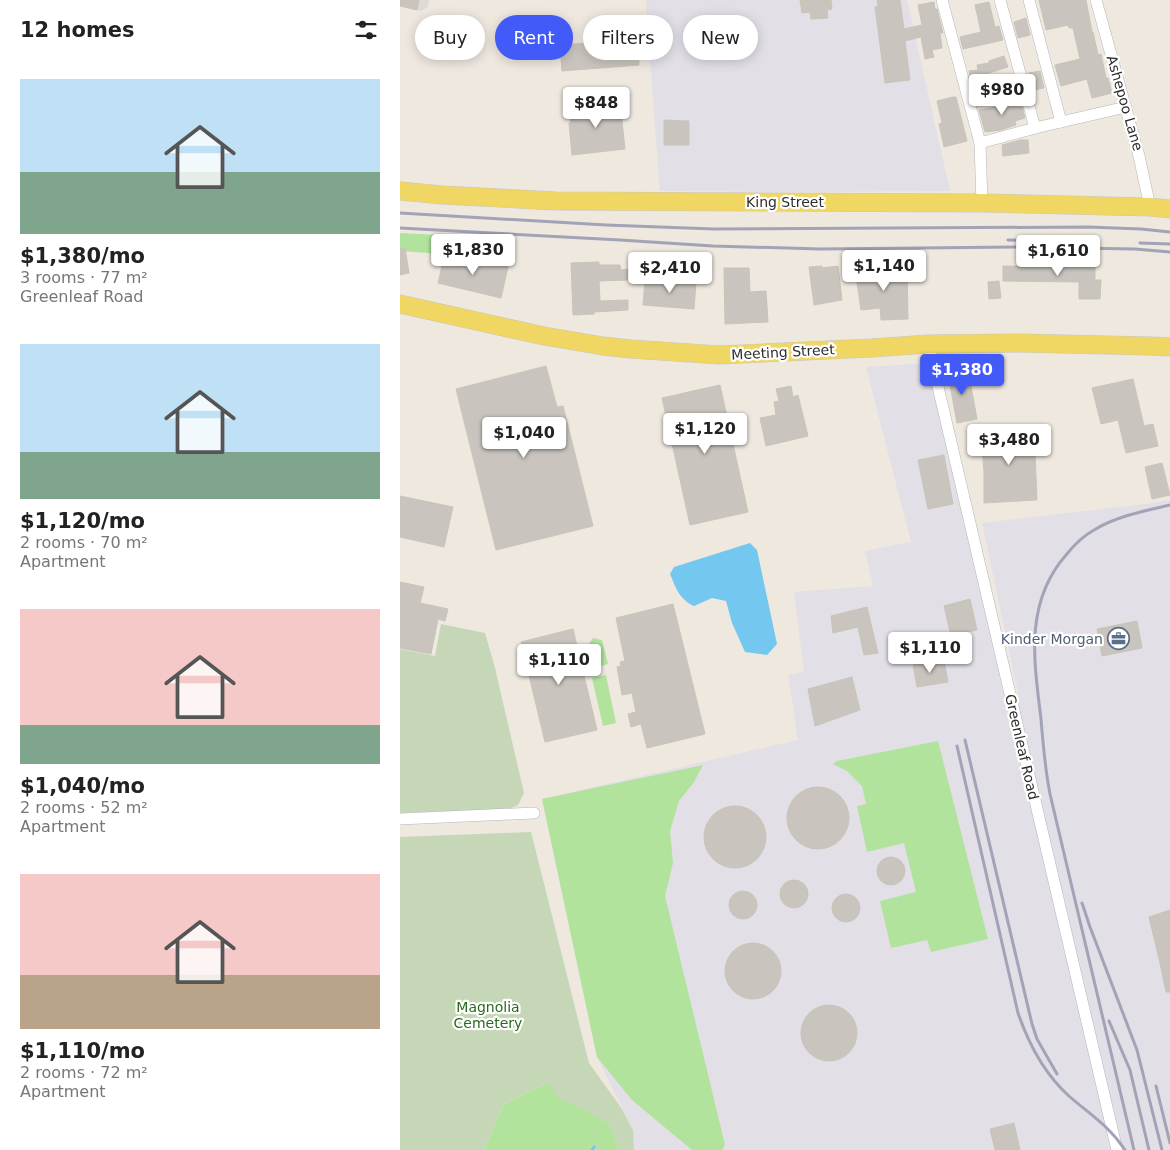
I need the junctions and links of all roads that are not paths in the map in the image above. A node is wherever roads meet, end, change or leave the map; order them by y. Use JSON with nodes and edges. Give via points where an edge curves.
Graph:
{"nodes":[{"id":1,"x":942,"y":0,"type":"edge"},
{"id":2,"x":1000,"y":0,"type":"edge"},
{"id":3,"x":1029,"y":0,"type":"edge"},
{"id":4,"x":1096,"y":0,"type":"edge"},
{"id":5,"x":1126,"y":107,"type":"junction"},
{"id":6,"x":1061,"y":122,"type":"junction"},
{"id":7,"x":1035,"y":128,"type":"junction"},
{"id":8,"x":980,"y":143,"type":"junction"},
{"id":9,"x":400,"y":191,"type":"edge"},
{"id":10,"x":982,"y":203,"type":"junction"},
{"id":11,"x":1150,"y":206,"type":"junction"},
{"id":12,"x":1170,"y":209,"type":"edge"},
{"id":13,"x":400,"y":304,"type":"edge"},
{"id":14,"x":928,"y":344,"type":"junction"},
{"id":15,"x":1170,"y":347,"type":"edge"},
{"id":16,"x":534,"y":813,"type":"dead end"},
{"id":17,"x":400,"y":819,"type":"edge"},
{"id":18,"x":1117,"y":1150,"type":"edge"}],
"edges":[{"from":1,"to":8,"type":"street"},
{"from":2,"to":7,"type":"street"},
{"from":3,"to":6,"type":"street"},
{"from":4,"to":5,"type":"street","name":"Ashepoo Lane"},
{"from":5,"to":6,"type":"street"},
{"from":5,"to":11,"type":"street","name":"Ashepoo Lane"},
{"from":6,"to":7,"type":"street"},
{"from":7,"to":8,"type":"street"},
{"from":8,"to":10,"type":"street"},
{"from":9,"to":10,"type":"main road","name":"King Street","via":[[555,201]]},
{"from":10,"to":11,"type":"main road","name":"King Street"},
{"from":11,"to":12,"type":"main road","name":"King Street"},
{"from":13,"to":14,"type":"main road","name":"Meeting Street","via":[[544,336],[631,349],[719,355]]},
{"from":14,"to":15,"type":"main road","name":"Meeting Street"},
{"from":14,"to":18,"type":"street","name":"Greenleaf Road"},
{"from":16,"to":17,"type":"street"}]}
